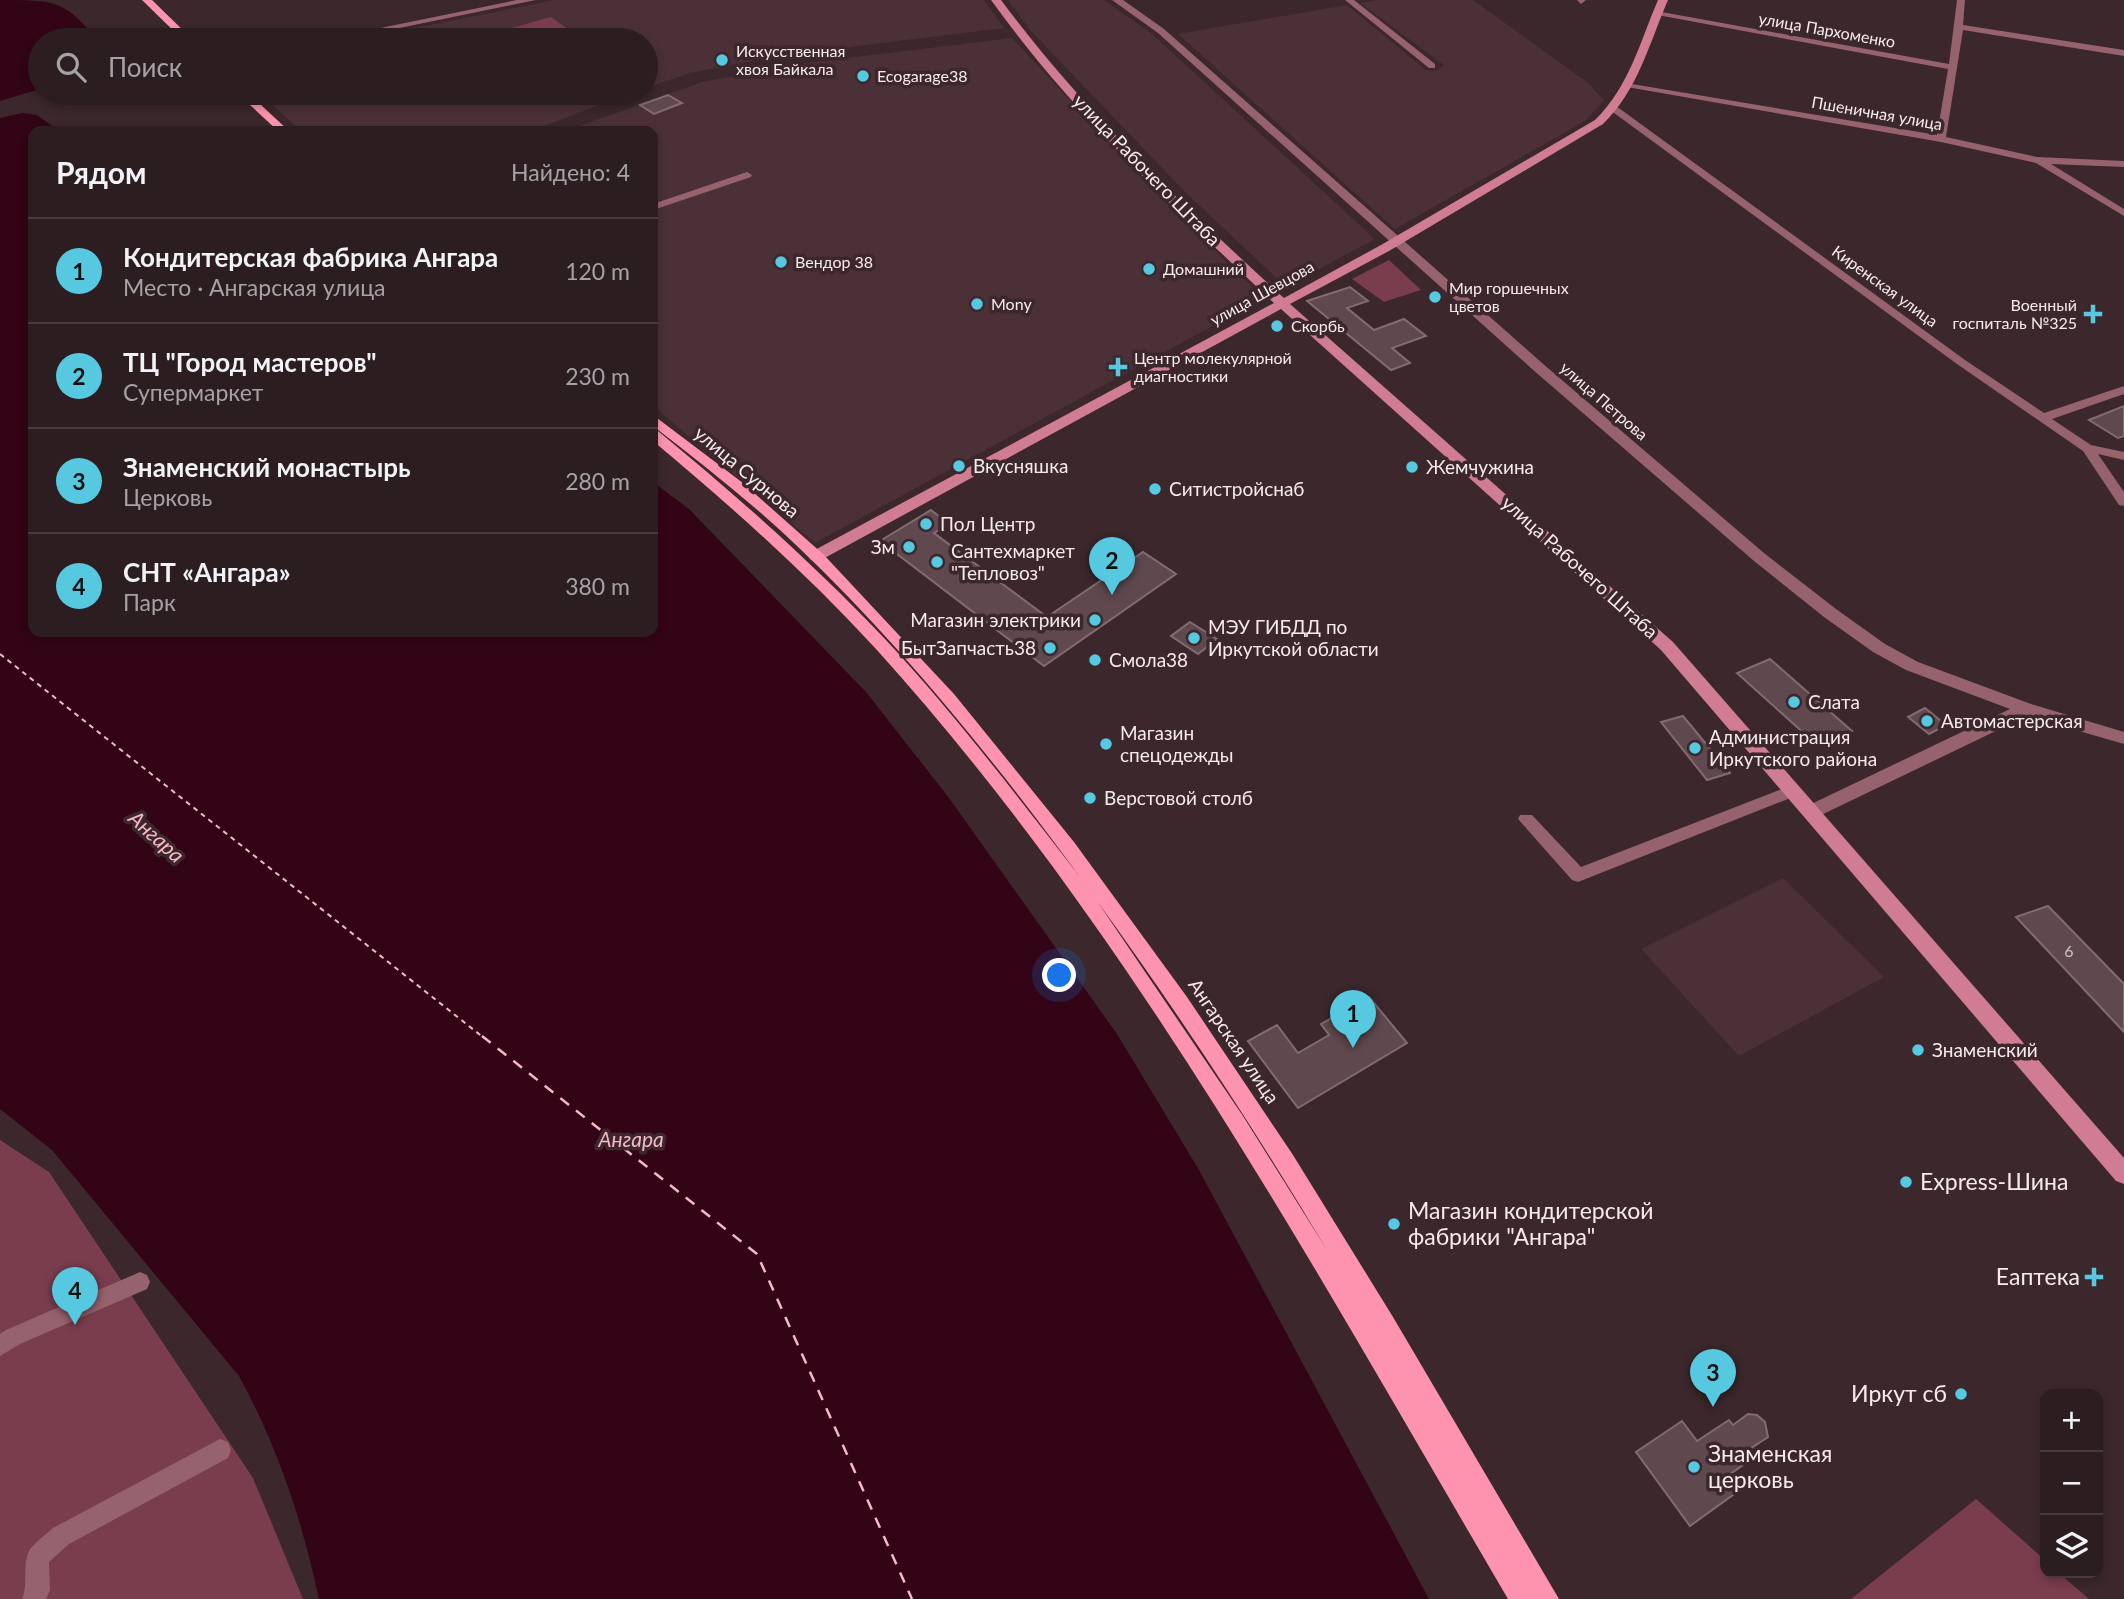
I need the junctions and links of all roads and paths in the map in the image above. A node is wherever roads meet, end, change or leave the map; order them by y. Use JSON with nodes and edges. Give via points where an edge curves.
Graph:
{"nodes":[{"id":1,"x":139,"y":0,"type":"edge"},
{"id":2,"x":147,"y":0,"type":"edge"},
{"id":3,"x":531,"y":0,"type":"edge"},
{"id":4,"x":996,"y":0,"type":"edge"},
{"id":5,"x":1117,"y":0,"type":"edge"},
{"id":6,"x":1349,"y":0,"type":"edge"},
{"id":7,"x":1663,"y":0,"type":"edge"},
{"id":8,"x":1961,"y":0,"type":"edge"},
{"id":9,"x":1656,"y":14,"type":"junction"},
{"id":10,"x":1960,"y":27,"type":"junction"},
{"id":11,"x":166,"y":28,"type":"edge"},
{"id":12,"x":176,"y":28,"type":"edge"},
{"id":13,"x":388,"y":28,"type":"edge"},
{"id":14,"x":2124,"y":53,"type":"edge"},
{"id":15,"x":1432,"y":66,"type":"dead end"},
{"id":16,"x":1951,"y":66,"type":"junction"},
{"id":17,"x":1626,"y":86,"type":"junction"},
{"id":18,"x":242,"y":105,"type":"edge"},
{"id":19,"x":255,"y":105,"type":"edge"},
{"id":20,"x":1613,"y":108,"type":"junction"},
{"id":21,"x":265,"y":126,"type":"edge"},
{"id":22,"x":278,"y":126,"type":"edge"},
{"id":23,"x":1941,"y":139,"type":"junction"},
{"id":24,"x":2037,"y":160,"type":"junction"},
{"id":25,"x":2124,"y":164,"type":"edge"},
{"id":26,"x":747,"y":175,"type":"dead end"},
{"id":27,"x":658,"y":205,"type":"edge"},
{"id":28,"x":2124,"y":213,"type":"edge"},
{"id":29,"x":1395,"y":241,"type":"junction"},
{"id":30,"x":1281,"y":302,"type":"junction"},
{"id":31,"x":2124,"y":390,"type":"edge"},
{"id":32,"x":2045,"y":417,"type":"junction"},
{"id":33,"x":658,"y":423,"type":"edge"},
{"id":34,"x":658,"y":438,"type":"edge"},
{"id":35,"x":2087,"y":448,"type":"junction"},
{"id":36,"x":2124,"y":456,"type":"edge"},
{"id":37,"x":2124,"y":502,"type":"edge"},
{"id":38,"x":810,"y":562,"type":"junction"},
{"id":39,"x":2026,"y":709,"type":"junction"},
{"id":40,"x":2124,"y":738,"type":"edge"},
{"id":41,"x":1792,"y":791,"type":"junction"},
{"id":42,"x":1811,"y":812,"type":"junction"},
{"id":43,"x":1526,"y":819,"type":"dead end"},
{"id":44,"x":2124,"y":1174,"type":"edge"},
{"id":45,"x":140,"y":1282,"type":"dead end"},
{"id":46,"x":0,"y":1346,"type":"edge"},
{"id":47,"x":220,"y":1450,"type":"dead end"},
{"id":48,"x":33,"y":1599,"type":"edge"},
{"id":49,"x":1522,"y":1599,"type":"edge"},
{"id":50,"x":1546,"y":1599,"type":"edge"}],
"edges":[{"from":1,"to":11,"type":"main road"},
{"from":2,"to":12,"type":"main road"},
{"from":3,"to":13,"type":"street"},
{"from":4,"to":30,"type":"main road","name":"улица Рабочего Штаба","via":[[1019,32],[1165,195]]},
{"from":5,"to":29,"type":"street","name":"улица Петрова","via":[[1161,31]]},
{"from":6,"to":15,"type":"street"},
{"from":7,"to":9,"type":"main road","name":"улица Шевцова"},
{"from":8,"to":10,"type":"street"},
{"from":9,"to":16,"type":"street","name":"улица Пархоменко"},
{"from":9,"to":17,"type":"main road","name":"улица Шевцова"},
{"from":10,"to":14,"type":"street"},
{"from":10,"to":16,"type":"street"},
{"from":16,"to":23,"type":"street"},
{"from":17,"to":20,"type":"main road","name":"улица Шевцова"},
{"from":17,"to":23,"type":"street","name":"Пшеничная улица"},
{"from":18,"to":21,"type":"main road"},
{"from":19,"to":22,"type":"main road"},
{"from":20,"to":29,"type":"main road","name":"улица Шевцова","via":[[1599,122]]},
{"from":20,"to":32,"type":"street","name":"Киренская улица","via":[[1961,362]]},
{"from":23,"to":24,"type":"street","name":"Пшеничная улица"},
{"from":24,"to":25,"type":"street","name":"Пшеничная улица"},
{"from":24,"to":28,"type":"street"},
{"from":26,"to":27,"type":"street"},
{"from":29,"to":30,"type":"main road","name":"улица Шевцова"},
{"from":29,"to":39,"type":"street","name":"улица Петрова","via":[[1830,613],[1912,666]]},
{"from":30,"to":38,"type":"main road","name":"улица Шевцова"},
{"from":30,"to":41,"type":"main road","name":"улица Рабочего Штаба","via":[[1600,581],[1661,640]]},
{"from":31,"to":32,"type":"street"},
{"from":32,"to":35,"type":"street","name":"Киренская улица"},
{"from":33,"to":38,"type":"main road","name":"улица Сурнова","via":[[716,469]]},
{"from":34,"to":38,"type":"main road","name":"улица Сурнова"},
{"from":35,"to":36,"type":"street"},
{"from":35,"to":37,"type":"street","name":"Киренская улица"},
{"from":38,"to":49,"type":"main road","via":[[967,745],[1129,959],[1282,1196]]},
{"from":38,"to":50,"type":"main road","name":"Ангарская улица","via":[[918,663],[981,738],[1142,950],[1285,1161]]},
{"from":39,"to":40,"type":"street","name":"улица Петрова"},
{"from":39,"to":42,"type":"street"},
{"from":41,"to":42,"type":"main road","name":"улица Рабочего Штаба"},
{"from":41,"to":43,"type":"street","via":[[1578,875]]},
{"from":42,"to":44,"type":"main road","name":"улица Рабочего Штаба"},
{"from":45,"to":46,"type":"street"},
{"from":47,"to":48,"type":"street","via":[[61,1536],[38,1556],[38,1590]]}]}
